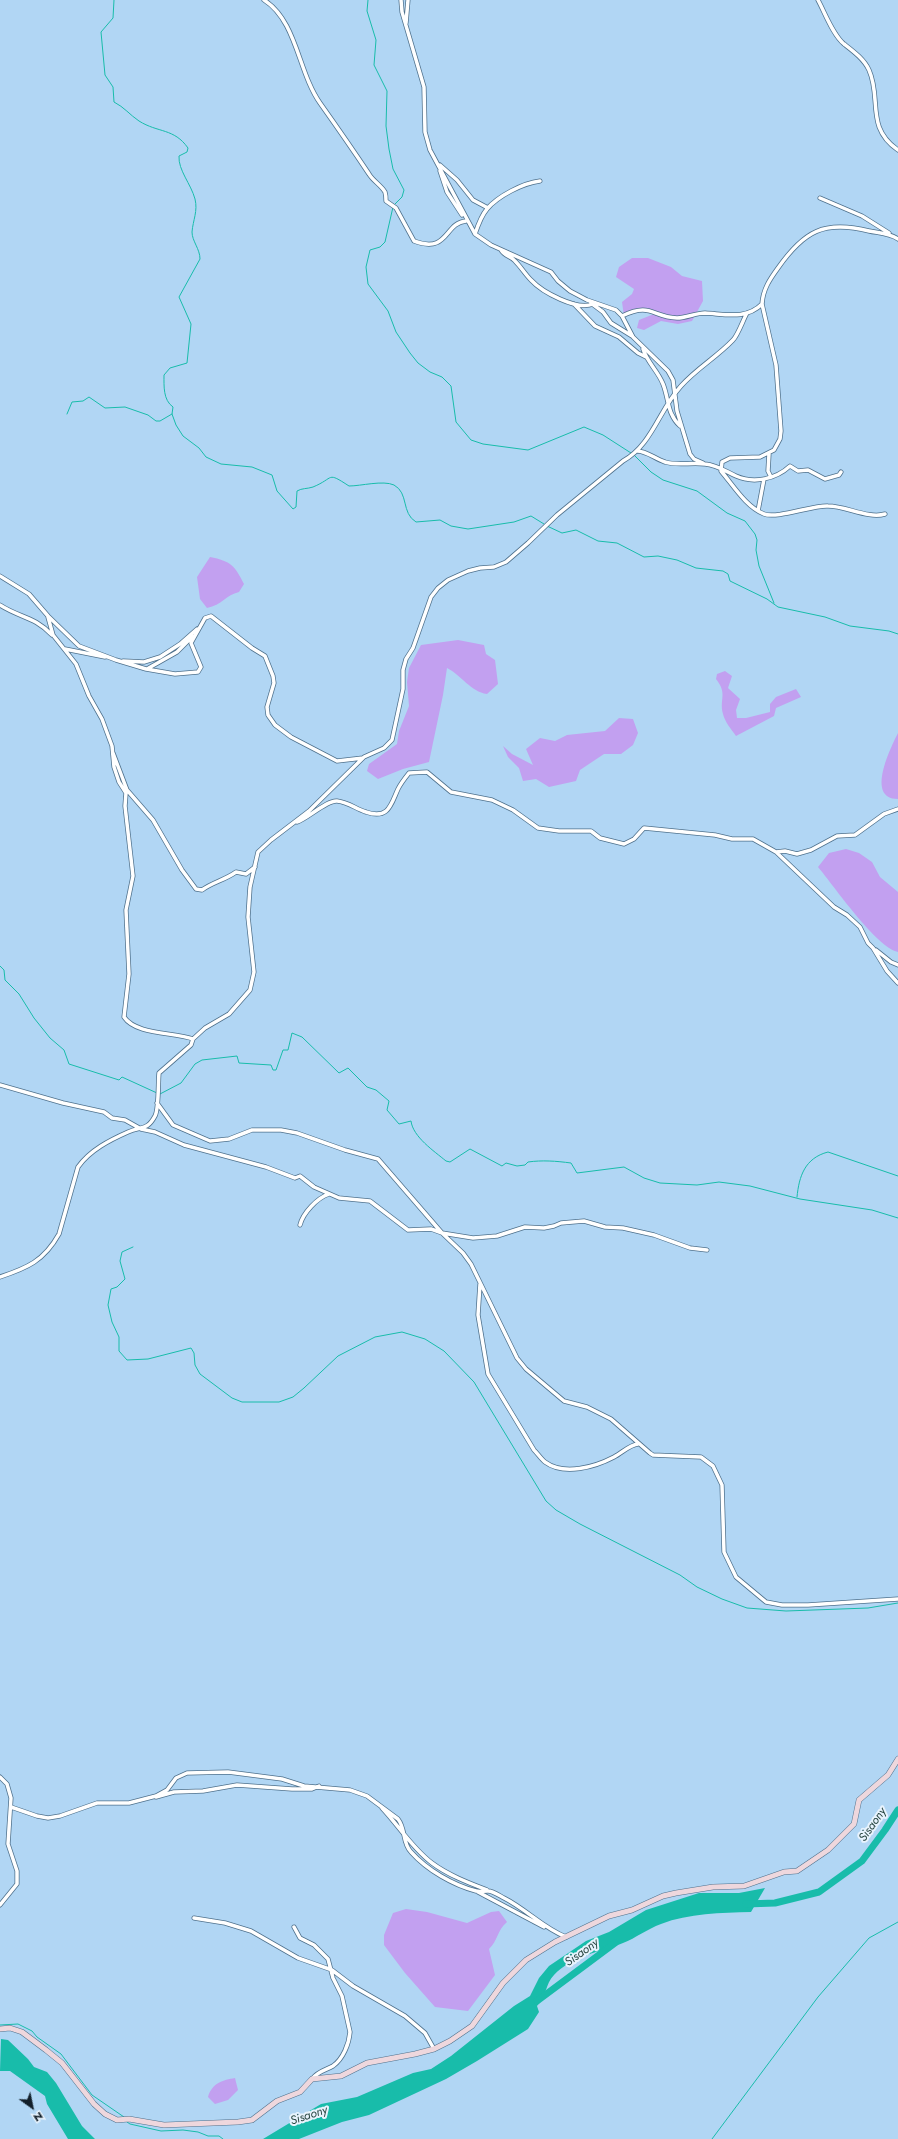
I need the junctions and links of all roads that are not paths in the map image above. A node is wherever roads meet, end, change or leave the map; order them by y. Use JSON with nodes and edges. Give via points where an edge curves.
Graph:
{"nodes":[{"id":1,"x":264,"y":0,"type":"edge"},
{"id":2,"x":401,"y":0,"type":"edge"},
{"id":3,"x":408,"y":0,"type":"edge"},
{"id":4,"x":818,"y":0,"type":"edge"},
{"id":5,"x":406,"y":25,"type":"junction"},
{"id":6,"x":898,"y":150,"type":"edge"},
{"id":7,"x":438,"y":164,"type":"junction"},
{"id":8,"x":540,"y":181,"type":"dead end"},
{"id":9,"x":820,"y":198,"type":"dead end"},
{"id":10,"x":488,"y":208,"type":"junction"},
{"id":11,"x":468,"y":223,"type":"junction"},
{"id":12,"x":475,"y":234,"type":"junction"},
{"id":13,"x":893,"y":236,"type":"junction"},
{"id":14,"x":898,"y":239,"type":"edge"},
{"id":15,"x":501,"y":250,"type":"junction"},
{"id":16,"x":587,"y":300,"type":"junction"},
{"id":17,"x":573,"y":303,"type":"junction"},
{"id":18,"x":593,"y":304,"type":"junction"},
{"id":19,"x":762,"y":304,"type":"junction"},
{"id":20,"x":747,"y":313,"type":"junction"},
{"id":21,"x":622,"y":316,"type":"junction"},
{"id":22,"x":633,"y":337,"type":"junction"},
{"id":23,"x":643,"y":348,"type":"junction"},
{"id":24,"x":646,"y":357,"type":"junction"},
{"id":25,"x":674,"y":394,"type":"junction"},
{"id":26,"x":669,"y":402,"type":"junction"},
{"id":27,"x":682,"y":427,"type":"junction"},
{"id":28,"x":634,"y":453,"type":"junction"},
{"id":29,"x":769,"y":454,"type":"junction"},
{"id":30,"x":703,"y":463,"type":"junction"},
{"id":31,"x":721,"y":467,"type":"junction"},
{"id":32,"x":841,"y":472,"type":"dead end"},
{"id":33,"x":771,"y":477,"type":"junction"},
{"id":34,"x":764,"y":479,"type":"junction"},
{"id":35,"x":758,"y":511,"type":"junction"},
{"id":36,"x":884,"y":514,"type":"dead end"},
{"id":37,"x":0,"y":576,"type":"edge"},
{"id":38,"x":0,"y":606,"type":"edge"},
{"id":39,"x":48,"y":616,"type":"junction"},
{"id":40,"x":197,"y":629,"type":"junction"},
{"id":41,"x":195,"y":634,"type":"junction"},
{"id":42,"x":53,"y":635,"type":"junction"},
{"id":43,"x":65,"y":649,"type":"junction"},
{"id":44,"x":108,"y":657,"type":"junction"},
{"id":45,"x":122,"y":661,"type":"junction"},
{"id":46,"x":146,"y":669,"type":"junction"},
{"id":47,"x":113,"y":752,"type":"junction"},
{"id":48,"x":364,"y":757,"type":"junction"},
{"id":49,"x":898,"y":809,"type":"edge"},
{"id":50,"x":294,"y":823,"type":"junction"},
{"id":51,"x":776,"y":852,"type":"junction"},
{"id":52,"x":256,"y":865,"type":"junction"},
{"id":53,"x":874,"y":948,"type":"junction"},
{"id":54,"x":898,"y":965,"type":"edge"},
{"id":55,"x":898,"y":983,"type":"edge"},
{"id":56,"x":193,"y":1039,"type":"junction"},
{"id":57,"x":0,"y":1085,"type":"edge"},
{"id":58,"x":156,"y":1103,"type":"junction"},
{"id":59,"x":141,"y":1129,"type":"junction"},
{"id":60,"x":329,"y":1194,"type":"junction"},
{"id":61,"x":300,"y":1225,"type":"dead end"},
{"id":62,"x":442,"y":1233,"type":"junction"},
{"id":63,"x":707,"y":1250,"type":"dead end"},
{"id":64,"x":0,"y":1277,"type":"edge"},
{"id":65,"x":479,"y":1281,"type":"junction"},
{"id":66,"x":639,"y":1444,"type":"junction"},
{"id":67,"x":898,"y":1599,"type":"edge"},
{"id":68,"x":898,"y":1759,"type":"edge"},
{"id":69,"x":0,"y":1777,"type":"edge"},
{"id":70,"x":319,"y":1786,"type":"junction"},
{"id":71,"x":153,"y":1797,"type":"junction"},
{"id":72,"x":11,"y":1807,"type":"junction"},
{"id":73,"x":404,"y":1835,"type":"junction"},
{"id":74,"x":489,"y":1891,"type":"junction"},
{"id":75,"x":478,"y":1892,"type":"junction"},
{"id":76,"x":0,"y":1905,"type":"edge"},
{"id":77,"x":194,"y":1918,"type":"dead end"},
{"id":78,"x":294,"y":1927,"type":"dead end"},
{"id":79,"x":552,"y":1931,"type":"junction"},
{"id":80,"x":566,"y":1937,"type":"junction"},
{"id":81,"x":332,"y":1970,"type":"junction"},
{"id":82,"x":0,"y":2029,"type":"edge"},
{"id":83,"x":434,"y":2049,"type":"junction"},
{"id":84,"x":312,"y":2079,"type":"junction"}],
"edges":[{"from":1,"to":11,"type":"street","via":[[273,6],[287,25],[303,72],[320,103],[370,176],[385,192],[386,201],[393,206],[414,241],[423,244],[440,242],[458,223]]},
{"from":2,"to":5,"type":"street"},
{"from":3,"to":5,"type":"street"},
{"from":4,"to":6,"type":"street","via":[[840,38],[866,64],[873,80],[880,129],[889,143]]},
{"from":5,"to":7,"type":"street","via":[[424,87],[425,132],[430,150]]},
{"from":7,"to":10,"type":"street","via":[[457,180],[473,200]]},
{"from":7,"to":11,"type":"street"},
{"from":8,"to":10,"type":"street","via":[[524,184]]},
{"from":9,"to":13,"type":"street","via":[[862,216]]},
{"from":10,"to":12,"type":"street"},
{"from":11,"to":12,"type":"street"},
{"from":12,"to":15,"type":"street"},
{"from":13,"to":14,"type":"street"},
{"from":13,"to":19,"type":"street","via":[[854,227],[837,226],[809,234],[770,279],[762,295]]},
{"from":15,"to":16,"type":"street","via":[[551,272],[558,281]]},
{"from":15,"to":17,"type":"street","via":[[504,255],[515,261],[536,285],[558,298]]},
{"from":16,"to":18,"type":"street"},
{"from":16,"to":21,"type":"street","via":[[616,310]]},
{"from":17,"to":18,"type":"street","via":[[588,306]]},
{"from":17,"to":24,"type":"street","via":[[595,326],[619,337]]},
{"from":18,"to":22,"type":"street","via":[[611,323]]},
{"from":19,"to":20,"type":"street","via":[[756,310]]},
{"from":19,"to":29,"type":"street","via":[[776,365],[781,431],[778,445]]},
{"from":20,"to":21,"type":"street","via":[[731,316],[703,313],[678,318],[651,310],[634,310]]},
{"from":20,"to":25,"type":"street","via":[[735,339],[717,356],[703,364]]},
{"from":21,"to":22,"type":"street"},
{"from":22,"to":23,"type":"street"},
{"from":23,"to":24,"type":"street"},
{"from":23,"to":25,"type":"street","via":[[668,371],[673,380]]},
{"from":24,"to":26,"type":"street","via":[[663,384]]},
{"from":25,"to":26,"type":"street"},
{"from":25,"to":27,"type":"street"},
{"from":26,"to":27,"type":"street","via":[[669,411],[673,419]]},
{"from":26,"to":28,"type":"street","via":[[644,444]]},
{"from":27,"to":30,"type":"street","via":[[690,454]]},
{"from":28,"to":30,"type":"street","via":[[642,451],[666,463]]},
{"from":28,"to":48,"type":"street","via":[[557,515],[506,562],[462,573],[438,588],[431,598],[413,648],[406,659],[403,689],[392,740],[384,748]]},
{"from":29,"to":31,"type":"street","via":[[752,458],[730,458],[722,462]]},
{"from":29,"to":33,"type":"street","via":[[768,471]]},
{"from":30,"to":31,"type":"street"},
{"from":31,"to":34,"type":"street","via":[[736,476]]},
{"from":31,"to":35,"type":"street","via":[[721,471]]},
{"from":32,"to":33,"type":"street","via":[[825,479],[808,470],[798,471],[790,466],[782,473]]},
{"from":33,"to":34,"type":"street"},
{"from":34,"to":35,"type":"street"},
{"from":35,"to":36,"type":"street","via":[[766,515],[827,506],[857,510],[875,516]]},
{"from":37,"to":39,"type":"street","via":[[29,594]]},
{"from":38,"to":42,"type":"street","via":[[39,622]]},
{"from":39,"to":42,"type":"street"},
{"from":39,"to":44,"type":"street","via":[[79,646]]},
{"from":40,"to":41,"type":"street"},
{"from":40,"to":45,"type":"street","via":[[160,657],[144,662]]},
{"from":40,"to":48,"type":"street","via":[[205,618],[212,616],[265,656],[274,683],[268,698],[268,714],[275,725],[337,761]]},
{"from":41,"to":46,"type":"street","via":[[177,652]]},
{"from":41,"to":46,"type":"street","via":[[192,646],[201,667],[198,672],[175,674]]},
{"from":42,"to":43,"type":"street"},
{"from":43,"to":44,"type":"street"},
{"from":43,"to":47,"type":"street","via":[[76,664],[102,719]]},
{"from":44,"to":45,"type":"street"},
{"from":45,"to":46,"type":"street"},
{"from":47,"to":52,"type":"street","via":[[127,790],[159,828],[182,870],[196,889],[202,890],[236,872],[246,874]]},
{"from":47,"to":56,"type":"street","via":[[114,767],[126,793],[125,806],[133,876],[126,910],[129,974],[124,1017],[127,1022],[148,1030]]},
{"from":48,"to":50,"type":"street"},
{"from":49,"to":51,"type":"street","via":[[884,814],[855,835],[837,836],[811,850],[797,854]]},
{"from":50,"to":51,"type":"street","via":[[336,801],[354,805],[367,813],[389,810],[399,787],[409,773],[427,772],[451,792],[492,800],[513,810],[538,828],[591,831],[600,838],[624,844],[644,828],[715,835],[753,839]]},
{"from":50,"to":52,"type":"street","via":[[258,852]]},
{"from":51,"to":53,"type":"street","via":[[860,927],[868,943]]},
{"from":52,"to":56,"type":"street","via":[[250,887],[248,917],[254,972],[250,990],[229,1014],[205,1028]]},
{"from":53,"to":54,"type":"street"},
{"from":53,"to":55,"type":"street","via":[[887,971]]},
{"from":56,"to":58,"type":"street","via":[[191,1045],[158,1073]]},
{"from":57,"to":59,"type":"street","via":[[104,1112],[112,1118],[125,1120]]},
{"from":58,"to":59,"type":"street","via":[[156,1114],[148,1126]]},
{"from":58,"to":62,"type":"street","via":[[173,1125],[210,1140],[229,1139],[252,1130],[281,1130],[378,1158]]},
{"from":59,"to":60,"type":"street","via":[[155,1132],[184,1145],[266,1166],[295,1178],[300,1176]]},
{"from":59,"to":64,"type":"street","via":[[129,1131],[103,1144],[83,1160],[78,1167],[59,1234],[54,1243],[32,1266]]},
{"from":60,"to":61,"type":"street","via":[[311,1207]]},
{"from":60,"to":62,"type":"street","via":[[344,1199],[370,1201],[408,1230],[431,1229]]},
{"from":62,"to":63,"type":"street","via":[[473,1238],[497,1236],[525,1227],[544,1228],[560,1223],[584,1221],[654,1235],[690,1248]]},
{"from":62,"to":65,"type":"street","via":[[463,1253]]},
{"from":65,"to":66,"type":"street","via":[[514,1352],[526,1369],[564,1401],[587,1407],[606,1417]]},
{"from":65,"to":66,"type":"street","via":[[478,1314],[488,1374],[534,1450],[544,1461],[562,1468],[584,1468],[613,1457],[632,1444]]},
{"from":66,"to":67,"type":"street","via":[[653,1455],[701,1457],[713,1466],[722,1485],[724,1552],[736,1577],[766,1602],[782,1605],[816,1605]]},
{"from":68,"to":80,"type":"street","via":[[888,1775],[860,1800],[854,1824],[828,1850],[797,1871],[784,1872],[744,1886],[713,1887],[663,1896],[632,1910],[609,1916]]},
{"from":69,"to":72,"type":"street","via":[[8,1787]]},
{"from":70,"to":71,"type":"street","via":[[312,1789],[292,1789],[250,1784],[203,1791],[174,1792],[159,1798]]},
{"from":70,"to":71,"type":"street","via":[[304,1786],[228,1772],[187,1773],[176,1778],[167,1790]]},
{"from":70,"to":73,"type":"street","via":[[350,1790],[367,1796],[398,1819]]},
{"from":71,"to":72,"type":"street","via":[[129,1803],[97,1803],[48,1818]]},
{"from":72,"to":76,"type":"street","via":[[8,1844],[17,1871],[17,1884]]},
{"from":73,"to":74,"type":"street","via":[[432,1863],[463,1881]]},
{"from":73,"to":75,"type":"street","via":[[406,1846],[425,1864],[460,1886]]},
{"from":74,"to":75,"type":"street"},
{"from":74,"to":79,"type":"street","via":[[506,1899]]},
{"from":75,"to":79,"type":"street"},
{"from":77,"to":81,"type":"street","via":[[225,1923],[251,1931],[298,1958]]},
{"from":78,"to":81,"type":"street","via":[[300,1938],[322,1951]]},
{"from":79,"to":80,"type":"street"},
{"from":80,"to":83,"type":"street","via":[[526,1960],[503,1983],[472,2026]]},
{"from":81,"to":83,"type":"street","via":[[352,1986],[405,2016],[425,2033]]},
{"from":81,"to":84,"type":"street","via":[[344,2001],[350,2038],[339,2061]]},
{"from":82,"to":84,"type":"street","via":[[10,2028],[22,2032],[35,2042],[62,2063],[94,2104],[117,2120],[164,2125],[252,2120],[277,2101],[300,2092]]},
{"from":83,"to":84,"type":"street","via":[[367,2063],[341,2076]]}]}
